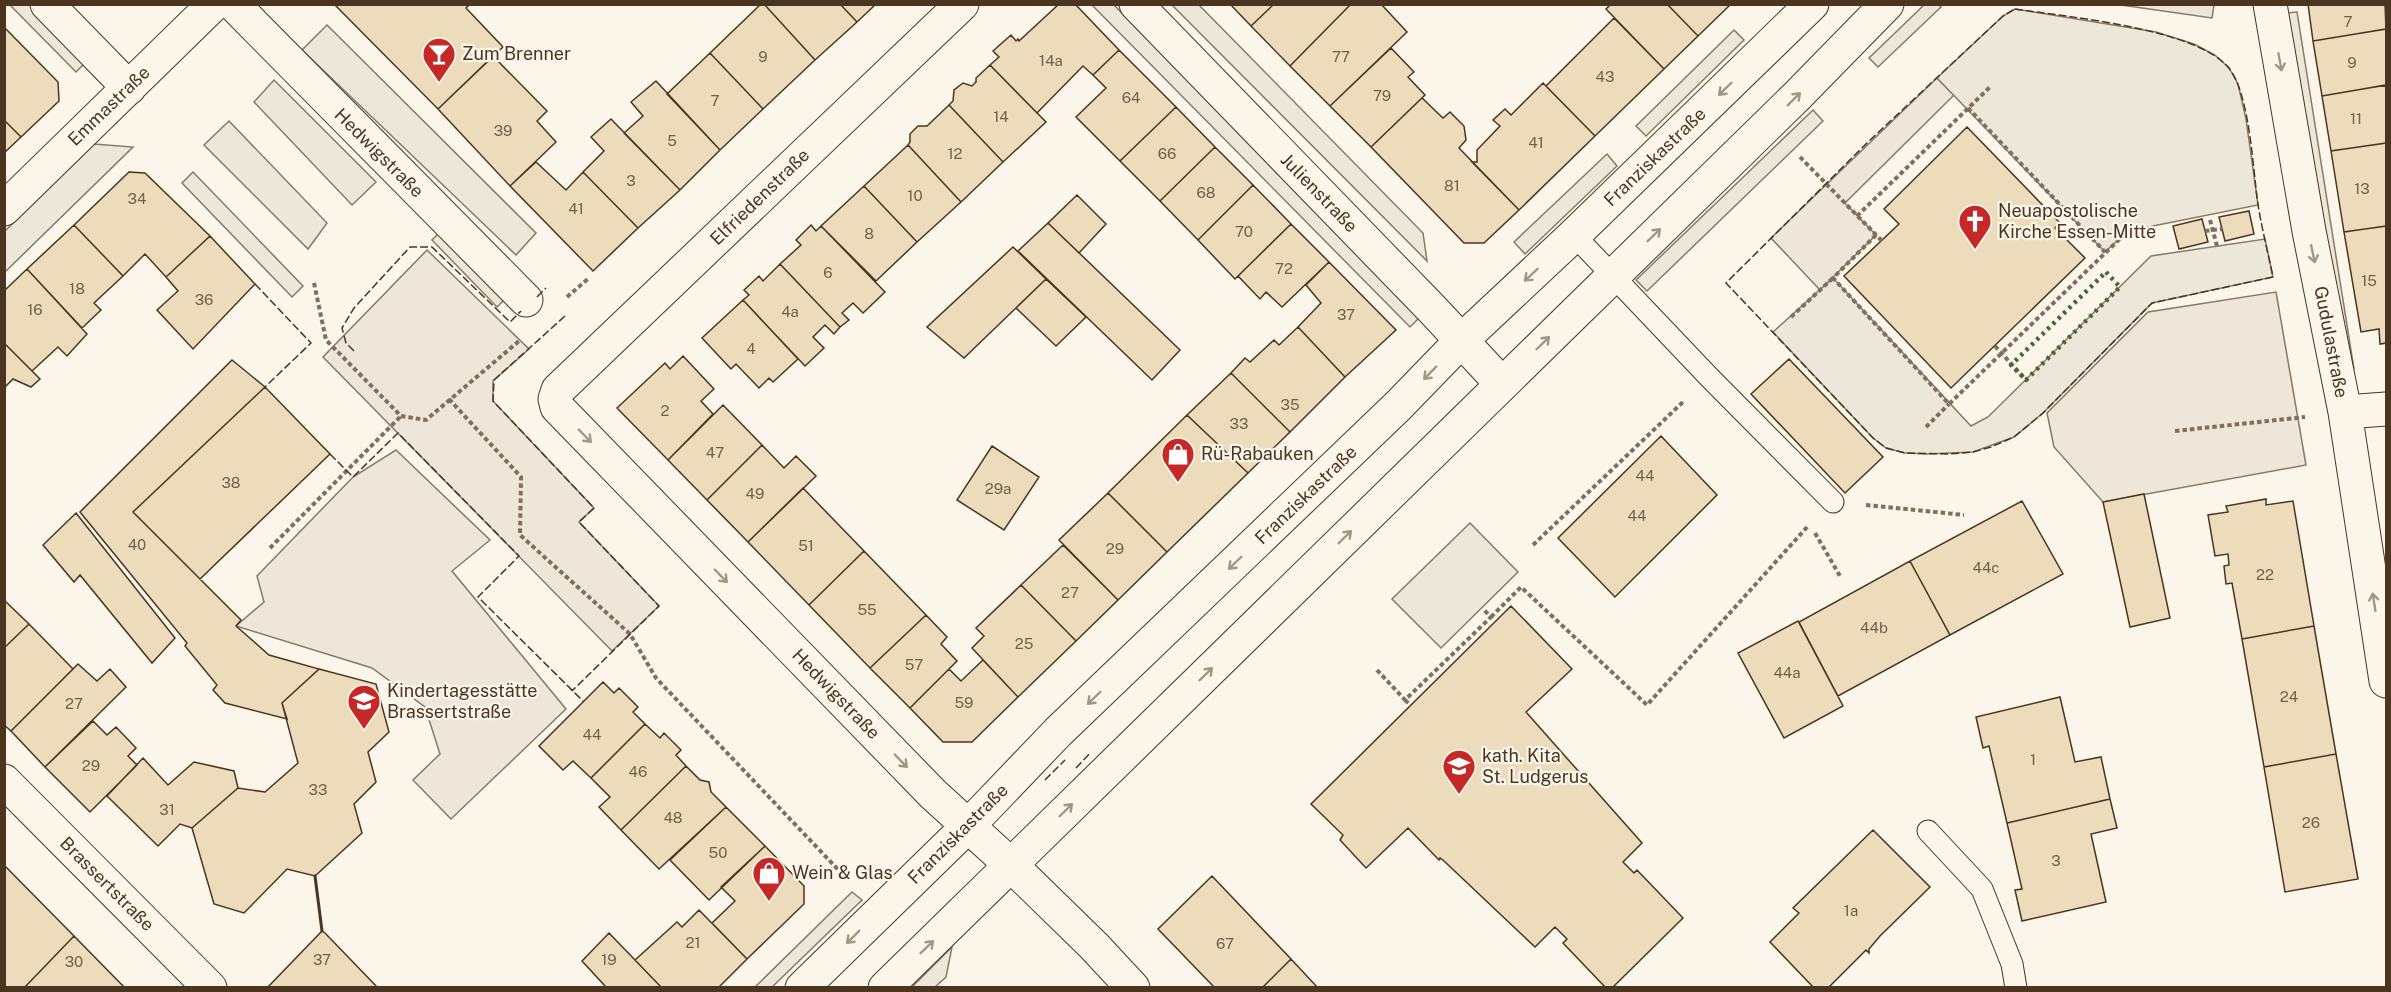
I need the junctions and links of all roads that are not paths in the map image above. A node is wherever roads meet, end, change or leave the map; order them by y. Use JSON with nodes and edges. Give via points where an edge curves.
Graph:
{"nodes":[{"id":1,"x":47,"y":4,"type":"edge"},
{"id":2,"x":214,"y":4,"type":"edge"},
{"id":3,"x":233,"y":4,"type":"edge"},
{"id":4,"x":962,"y":4,"type":"edge"},
{"id":5,"x":1136,"y":4,"type":"edge"},
{"id":6,"x":1812,"y":4,"type":"edge"},
{"id":7,"x":1887,"y":4,"type":"edge"},
{"id":8,"x":2270,"y":4,"type":"edge"},
{"id":9,"x":129,"y":88,"type":"junction"},
{"id":10,"x":4,"y":208,"type":"edge"},
{"id":11,"x":1574,"y":236,"type":"junction"},
{"id":12,"x":1612,"y":276,"type":"junction"},
{"id":13,"x":525,"y":300,"type":"dead end"},
{"id":14,"x":1462,"y":340,"type":"junction"},
{"id":15,"x":1502,"y":384,"type":"junction"},
{"id":16,"x":558,"y":390,"type":"joint"},
{"id":17,"x":2386,"y":409,"type":"edge"},
{"id":18,"x":2345,"y":412,"type":"junction"},
{"id":19,"x":1833,"y":502,"type":"road end"},
{"id":20,"x":2386,"y":681,"type":"edge"},
{"id":21,"x":4,"y":781,"type":"edge"},
{"id":22,"x":968,"y":826,"type":"junction"},
{"id":23,"x":1928,"y":831,"type":"dead end"},
{"id":24,"x":1011,"y":865,"type":"junction"},
{"id":25,"x":210,"y":987,"type":"edge"},
{"id":26,"x":802,"y":987,"type":"edge"},
{"id":27,"x":885,"y":987,"type":"edge"},
{"id":28,"x":1133,"y":987,"type":"edge"},
{"id":29,"x":2016,"y":987,"type":"edge"}],
"edges":[{"from":1,"to":9,"type":"street"},
{"from":2,"to":9,"type":"street","name":"Emmastraße"},
{"from":3,"to":13,"type":"street","name":"Hedwigstraße"},
{"from":4,"to":16,"type":"street","name":"Elfriedenstraße"},
{"from":5,"to":14,"type":"street","name":"Julienstraße"},
{"from":6,"to":11,"type":"street","name":"Franziskastraße","one_way":true},
{"from":12,"to":7,"type":"street","one_way":true},
{"from":8,"to":18,"type":"street","name":"Gudulastraße","one_way":true,"via":[[2308,231]]},
{"from":9,"to":10,"type":"street","name":"Emmastraße"},
{"from":11,"to":12,"type":"lane"},
{"from":11,"to":14,"type":"street","name":"Franziskastraße","one_way":true},
{"from":15,"to":12,"type":"street","one_way":true},
{"from":12,"to":19,"type":"lane"},
{"from":14,"to":15,"type":"street","name":"Julienstraße"},
{"from":14,"to":22,"type":"street","name":"Franziskastraße","one_way":true,"via":[[1058,732]]},
{"from":24,"to":15,"type":"street","one_way":true},
{"from":16,"to":22,"type":"street","name":"Hedwigstraße","one_way":true,"via":[[557,407]]},
{"from":17,"to":18,"type":"street"},
{"from":20,"to":18,"type":"street","name":"Gudulastraße","one_way":true},
{"from":21,"to":25,"type":"street","name":"Brassertstraße"},
{"from":22,"to":24,"type":"street","name":"Hedwigstraße"},
{"from":22,"to":26,"type":"street","name":"Franziskastraße","one_way":true},
{"from":23,"to":29,"type":"lane","via":[[1982,889],[2012,964]]},
{"from":27,"to":24,"type":"street","one_way":true},
{"from":24,"to":28,"type":"street","name":"Hedwigstraße"}]}
